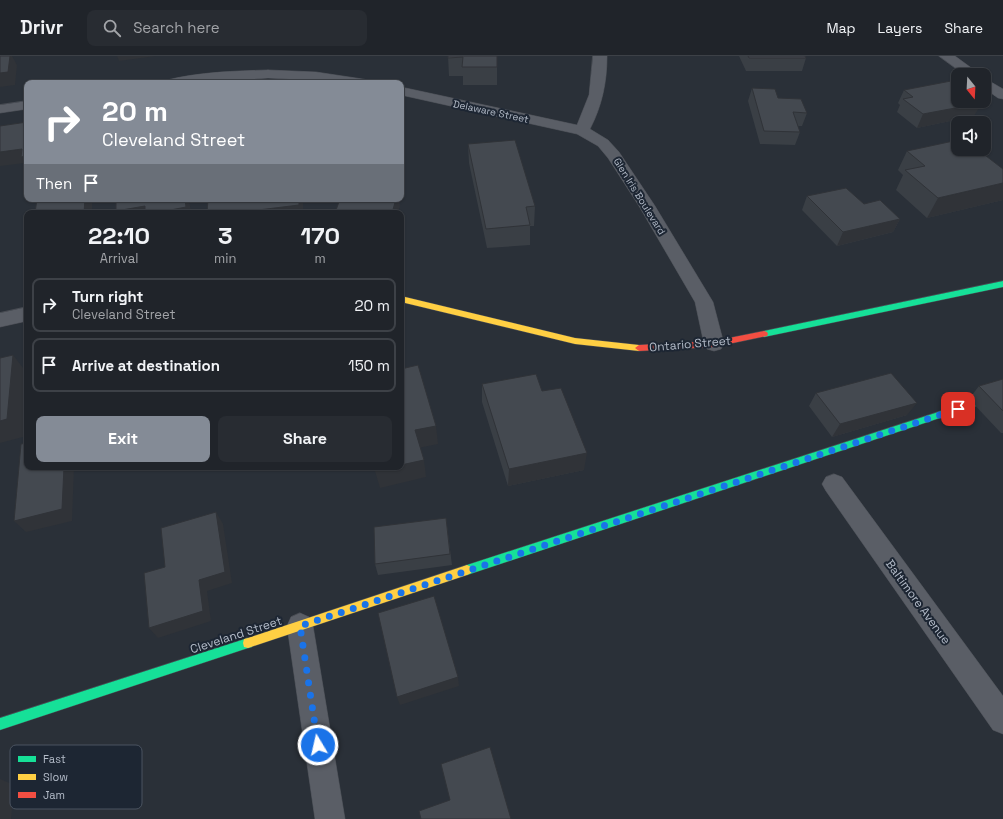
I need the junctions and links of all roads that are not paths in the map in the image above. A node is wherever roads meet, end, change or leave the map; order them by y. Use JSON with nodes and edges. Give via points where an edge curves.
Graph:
{"nodes":[{"id":1,"x":600,"y":56,"type":"edge"},
{"id":2,"x":946,"y":56,"type":"edge"},
{"id":3,"x":964,"y":68,"type":"edge"},
{"id":4,"x":198,"y":80,"type":"edge"},
{"id":5,"x":346,"y":80,"type":"edge"},
{"id":6,"x":991,"y":87,"type":"edge"},
{"id":7,"x":404,"y":92,"type":"edge"},
{"id":8,"x":1003,"y":96,"type":"edge"},
{"id":9,"x":24,"y":105,"type":"edge"},
{"id":10,"x":0,"y":109,"type":"edge"},
{"id":11,"x":582,"y":131,"type":"junction"},
{"id":12,"x":1003,"y":284,"type":"edge"},
{"id":13,"x":404,"y":300,"type":"edge"},
{"id":14,"x":24,"y":315,"type":"edge"},
{"id":15,"x":0,"y":320,"type":"edge"},
{"id":16,"x":714,"y":344,"type":"junction"},
{"id":17,"x":1003,"y":394,"type":"edge"},
{"id":18,"x":834,"y":484,"type":"dead end"},
{"id":19,"x":300,"y":626,"type":"junction"},
{"id":20,"x":1003,"y":720,"type":"edge"},
{"id":21,"x":0,"y":724,"type":"edge"},
{"id":22,"x":330,"y":819,"type":"edge"}],
"edges":[{"from":1,"to":11,"type":"street","via":[[596,98]]},
{"from":2,"to":3,"type":"street"},
{"from":4,"to":5,"type":"street","via":[[241,75],[285,74]]},
{"from":6,"to":8,"type":"street"},
{"from":7,"to":11,"type":"street","name":"Delaware Street"},
{"from":9,"to":10,"type":"street"},
{"from":11,"to":16,"type":"street","name":"Glen Iris Boulevard","via":[[603,142],[647,206],[704,302]]},
{"from":12,"to":16,"type":"street","name":"Ontario Street"},
{"from":13,"to":16,"type":"street","name":"Ontario Street","via":[[575,340],[639,348]]},
{"from":14,"to":15,"type":"street"},
{"from":17,"to":19,"type":"street","name":"Cleveland Street"},
{"from":18,"to":20,"type":"street","name":"Baltimore Avenue"},
{"from":19,"to":21,"type":"street","name":"Cleveland Street"},
{"from":19,"to":22,"type":"street"}]}
